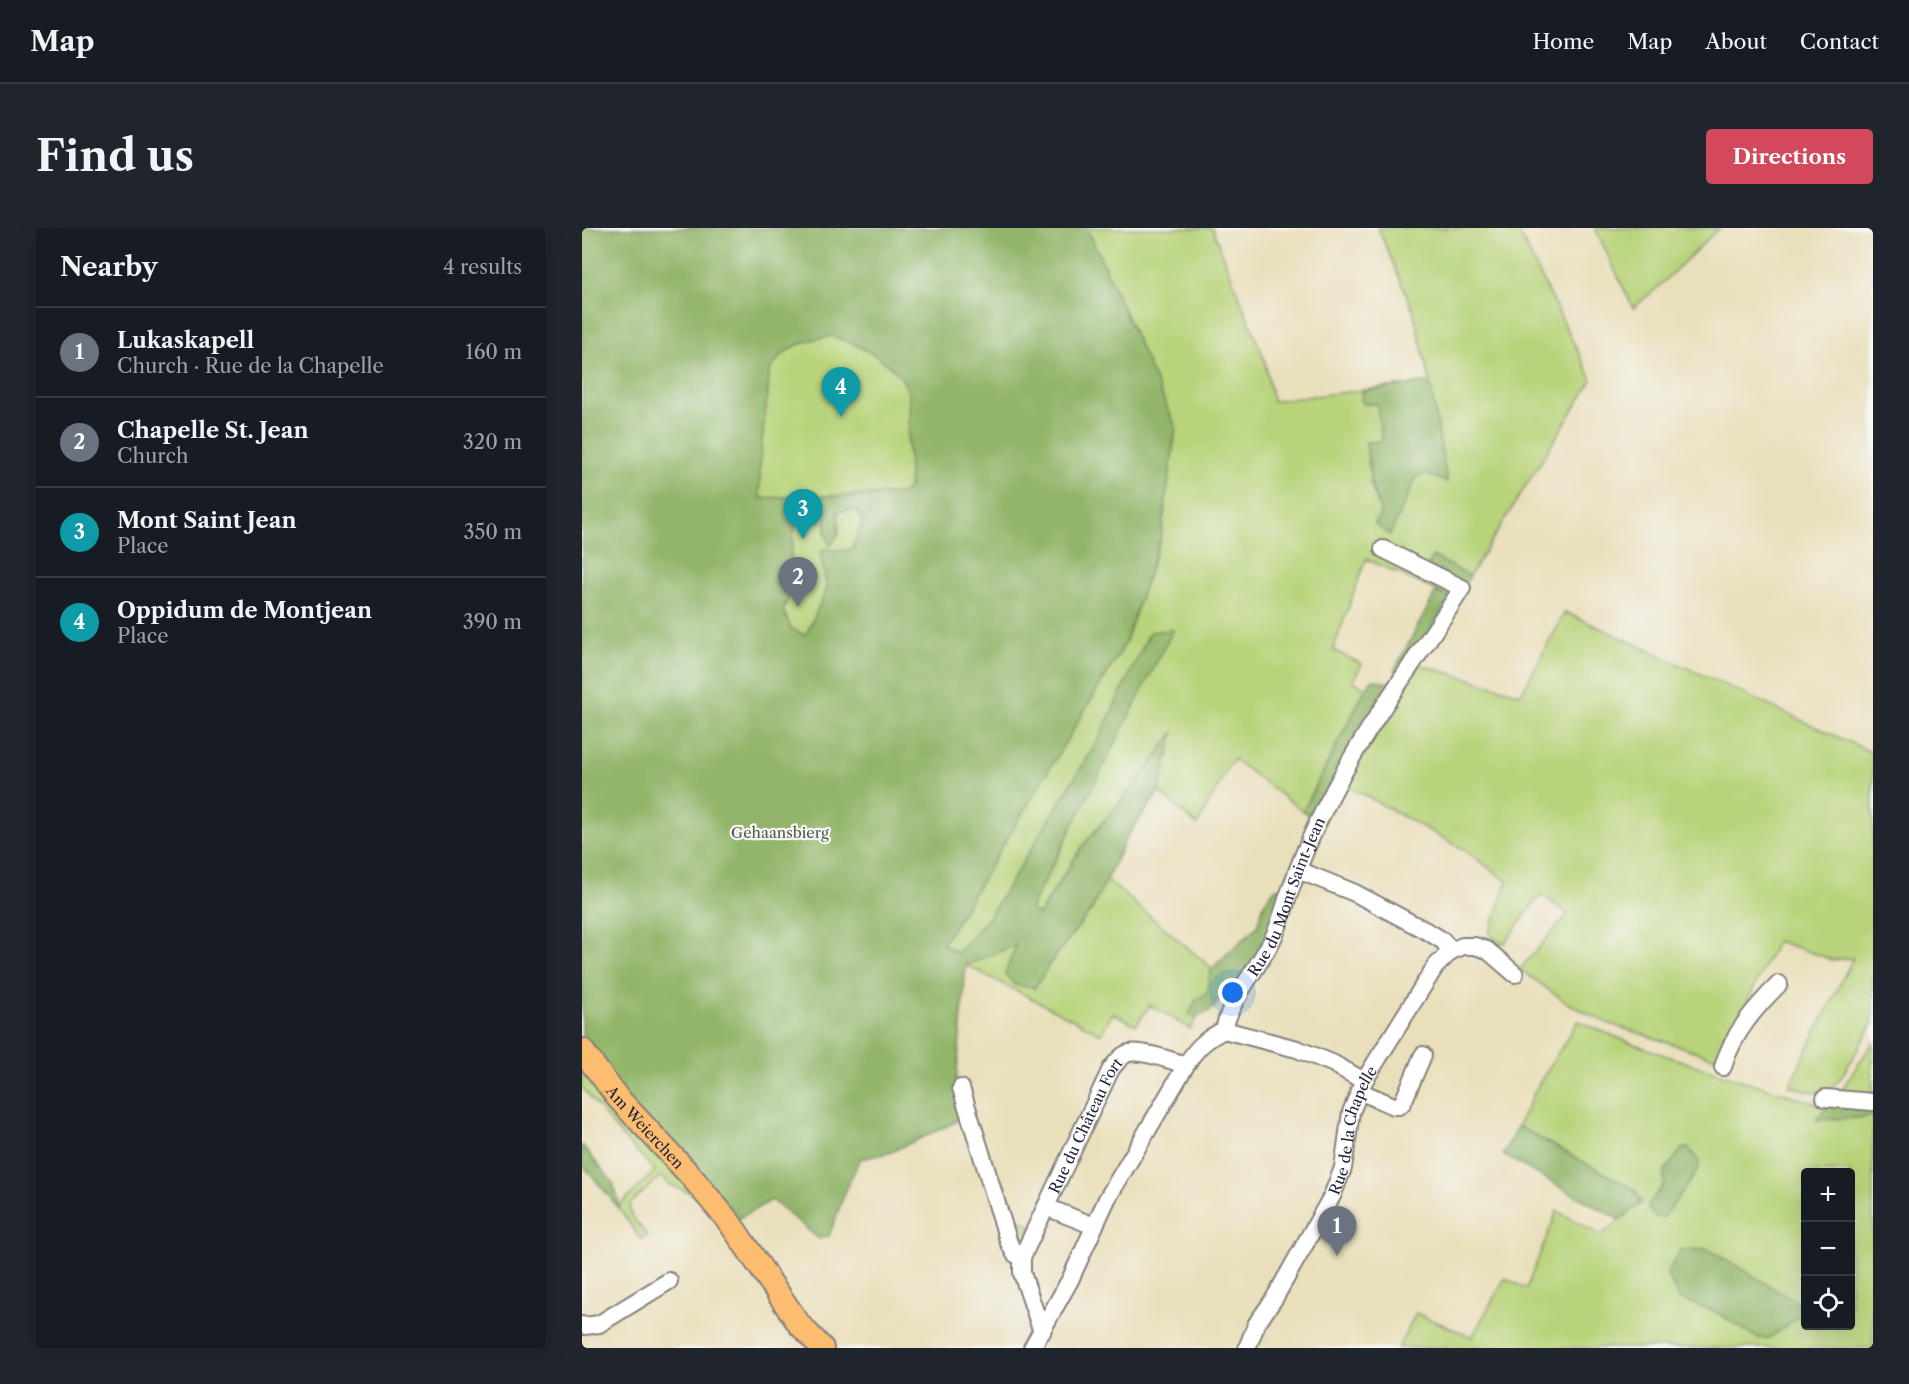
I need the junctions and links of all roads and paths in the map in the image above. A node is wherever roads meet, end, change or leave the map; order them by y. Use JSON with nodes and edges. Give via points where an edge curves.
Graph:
{"nodes":[{"id":1,"x":1383,"y":549,"type":"dead end"},
{"id":2,"x":1298,"y":870,"type":"junction"},
{"id":3,"x":1451,"y":951,"type":"junction"},
{"id":4,"x":1515,"y":975,"type":"dead end"},
{"id":5,"x":1779,"y":984,"type":"dead end"},
{"id":6,"x":1224,"y":1030,"type":"junction"},
{"id":7,"x":582,"y":1050,"type":"edge"},
{"id":8,"x":1423,"y":1054,"type":"dead end"},
{"id":9,"x":1186,"y":1065,"type":"junction"},
{"id":10,"x":1724,"y":1067,"type":"dead end"},
{"id":11,"x":1362,"y":1086,"type":"junction"},
{"id":12,"x":961,"y":1089,"type":"dead end"},
{"id":13,"x":1825,"y":1098,"type":"dead end"},
{"id":14,"x":1873,"y":1102,"type":"edge"},
{"id":15,"x":1046,"y":1207,"type":"junction"},
{"id":16,"x":1094,"y":1226,"type":"junction"},
{"id":17,"x":1022,"y":1257,"type":"junction"},
{"id":18,"x":669,"y":1281,"type":"dead end"},
{"id":19,"x":582,"y":1325,"type":"edge"},
{"id":20,"x":1042,"y":1332,"type":"junction"},
{"id":21,"x":822,"y":1348,"type":"edge"},
{"id":22,"x":1032,"y":1348,"type":"edge"},
{"id":23,"x":1247,"y":1348,"type":"edge"}],
"edges":[{"from":1,"to":2,"type":"street","name":"Rue du Mont Saint-Jean","via":[[1462,588],[1364,735]]},
{"from":2,"to":3,"type":"street","via":[[1355,893],[1432,934]]},
{"from":2,"to":6,"type":"street","name":"Rue du Mont Saint-Jean","via":[[1275,934],[1227,1014]]},
{"from":3,"to":4,"type":"street","via":[[1463,946],[1487,950]]},
{"from":3,"to":11,"type":"street","name":"Rue de la Chapelle","via":[[1435,967]]},
{"from":5,"to":10,"type":"street","via":[[1744,1023]]},
{"from":6,"to":9,"type":"street","via":[[1207,1038]]},
{"from":6,"to":11,"type":"street","via":[[1297,1049],[1332,1064]]},
{"from":7,"to":21,"type":"main road","name":"Am Weierchen","via":[[618,1098],[714,1203],[799,1324]]},
{"from":8,"to":11,"type":"street","via":[[1399,1106]]},
{"from":9,"to":15,"type":"street","name":"Rue du Château Fort","via":[[1143,1053],[1129,1053],[1120,1059],[1111,1069]]},
{"from":9,"to":16,"type":"street"},
{"from":11,"to":23,"type":"street","name":"Rue de la Chapelle","via":[[1351,1112],[1343,1168],[1332,1196],[1257,1323]]},
{"from":12,"to":17,"type":"street","via":[[1010,1243],[1015,1254]]},
{"from":13,"to":14,"type":"street"},
{"from":15,"to":16,"type":"street"},
{"from":15,"to":17,"type":"street","name":"Rue du Château Fort"},
{"from":16,"to":20,"type":"street"},
{"from":17,"to":20,"type":"street","via":[[1022,1273]]},
{"from":18,"to":19,"type":"street","via":[[599,1324]]},
{"from":20,"to":22,"type":"street"}]}
